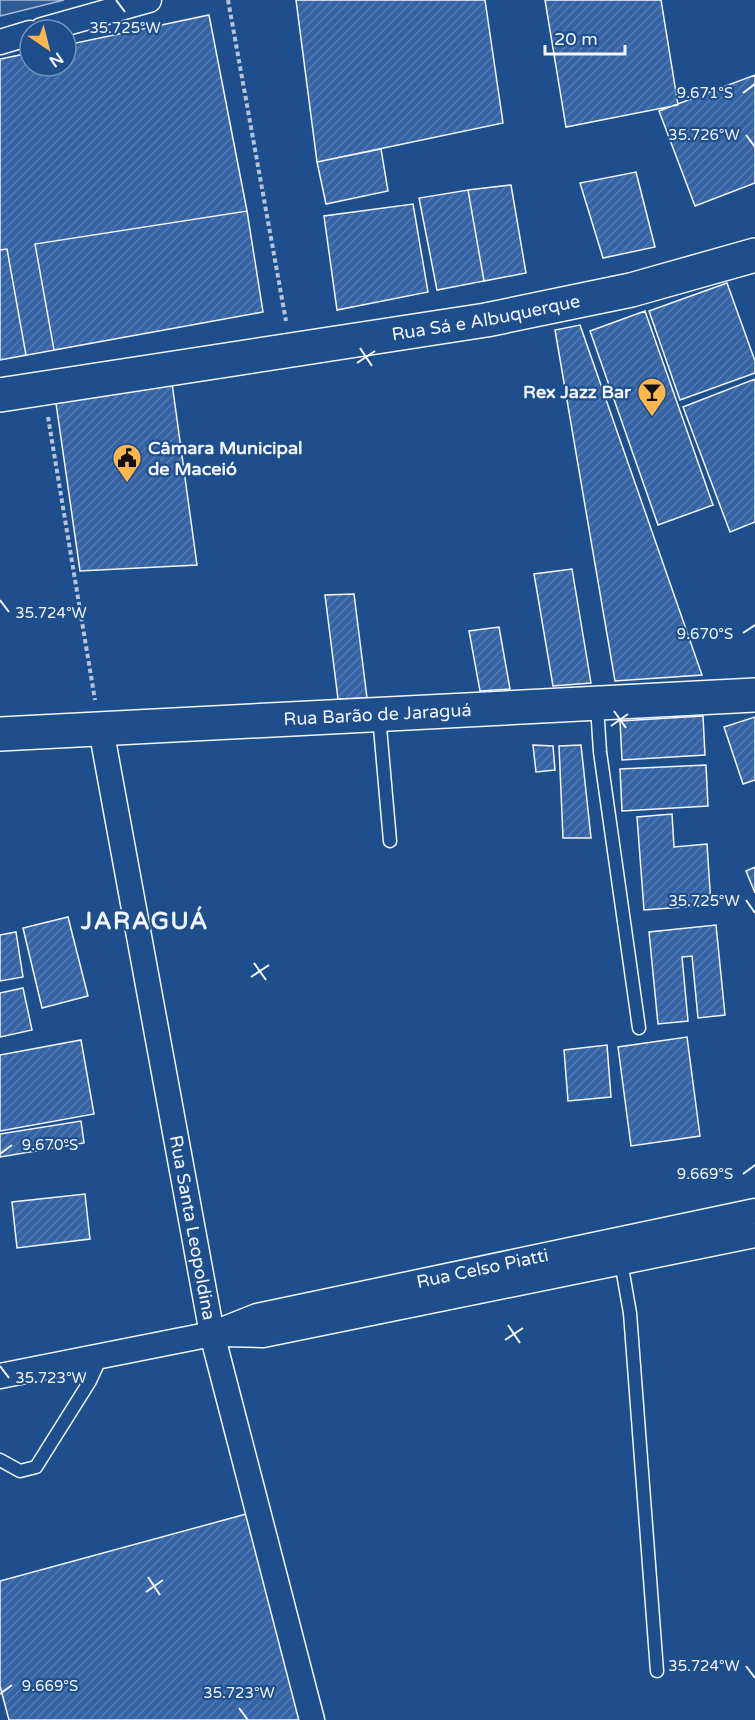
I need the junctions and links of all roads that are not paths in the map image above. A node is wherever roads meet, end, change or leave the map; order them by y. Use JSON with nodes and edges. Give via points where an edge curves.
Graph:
{"nodes":[{"id":1,"x":149,"y":0,"type":"edge"},
{"id":2,"x":78,"y":20,"type":"edge"},
{"id":3,"x":18,"y":37,"type":"edge"},
{"id":4,"x":0,"y":42,"type":"edge"},
{"id":5,"x":753,"y":262,"type":"edge"},
{"id":6,"x":0,"y":395,"type":"edge"},
{"id":7,"x":755,"y":695,"type":"edge"},
{"id":8,"x":596,"y":703,"type":"junction"},
{"id":9,"x":379,"y":714,"type":"junction"},
{"id":10,"x":101,"y":729,"type":"junction"},
{"id":11,"x":0,"y":734,"type":"edge"},
{"id":12,"x":390,"y":841,"type":"dead end"},
{"id":13,"x":639,"y":1028,"type":"dead end"},
{"id":14,"x":755,"y":1211,"type":"edge"},
{"id":15,"x":755,"y":1234,"type":"edge"},
{"id":16,"x":621,"y":1262,"type":"junction"},
{"id":17,"x":212,"y":1334,"type":"junction"},
{"id":18,"x":101,"y":1356,"type":"junction"},
{"id":19,"x":0,"y":1376,"type":"edge"},
{"id":20,"x":0,"y":1460,"type":"edge"},
{"id":21,"x":657,"y":1671,"type":"dead end"},
{"id":22,"x":312,"y":1720,"type":"edge"}],
"edges":[{"from":1,"to":2,"type":"street"},
{"from":3,"to":4,"type":"street"},
{"from":5,"to":6,"type":"street","name":"Rua Sá e Albuquerque","via":[[486,320]]},
{"from":7,"to":8,"type":"street","name":"Rua Barão de Jaraguá"},
{"from":8,"to":9,"type":"street","name":"Rua Barão de Jaraguá"},
{"from":8,"to":13,"type":"lane"},
{"from":9,"to":10,"type":"street","name":"Rua Barão de Jaraguá"},
{"from":9,"to":12,"type":"lane"},
{"from":10,"to":11,"type":"street","name":"Rua Barão de Jaraguá"},
{"from":10,"to":17,"type":"street","name":"Rua Santa Leopoldina"},
{"from":14,"to":17,"type":"street","name":"Rua Celso Piatti","via":[[257,1316]]},
{"from":15,"to":16,"type":"street","name":"Rua Celso Piatti"},
{"from":16,"to":17,"type":"street","name":"Rua Celso Piatti","via":[[262,1335]]},
{"from":16,"to":21,"type":"lane","via":[[630,1313]]},
{"from":17,"to":18,"type":"street","name":"Rua Celso Piatti"},
{"from":17,"to":22,"type":"street","name":"Rua Santa Leopoldina"},
{"from":18,"to":19,"type":"street","name":"Rua Celso Piatti"},
{"from":18,"to":20,"type":"lane","via":[[90,1381],[36,1467],[20,1471]]}]}
